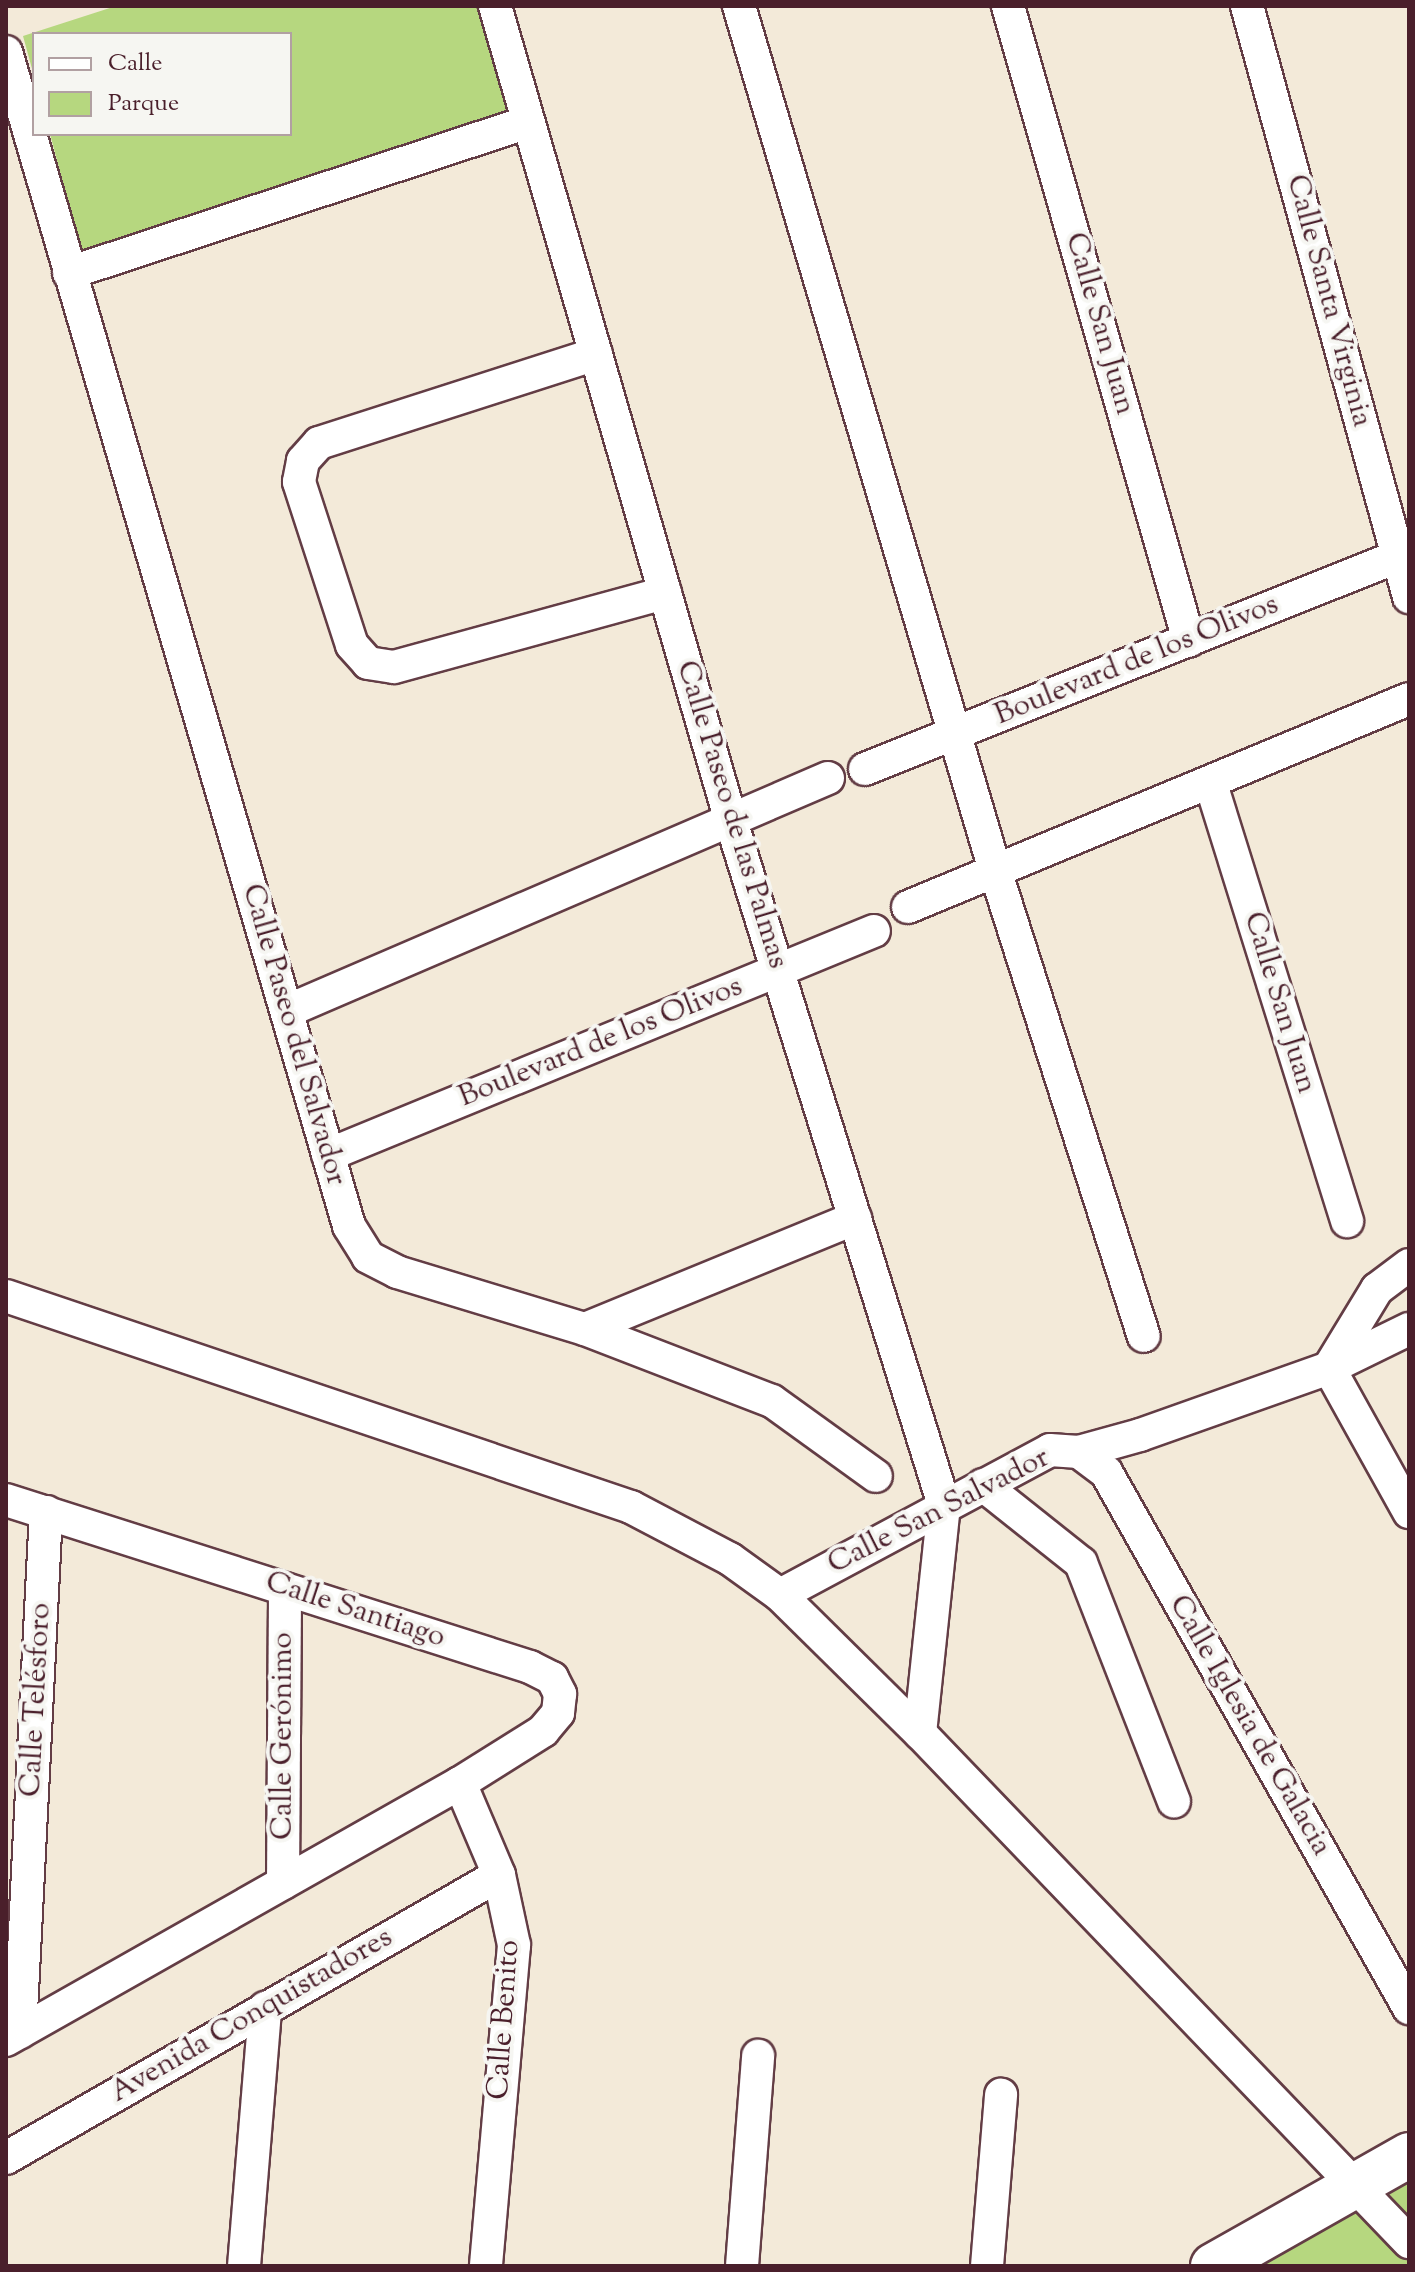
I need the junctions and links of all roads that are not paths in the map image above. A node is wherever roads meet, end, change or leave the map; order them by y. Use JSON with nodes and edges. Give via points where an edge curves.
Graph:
{"nodes":[{"id":1,"x":495,"y":6,"type":"edge"},
{"id":2,"x":739,"y":6,"type":"edge"},
{"id":3,"x":1008,"y":6,"type":"edge"},
{"id":4,"x":1247,"y":6,"type":"edge"},
{"id":5,"x":6,"y":52,"type":"edge"},
{"id":6,"x":528,"y":122,"type":"junction"},
{"id":7,"x":69,"y":273,"type":"junction"},
{"id":8,"x":596,"y":354,"type":"junction"},
{"id":9,"x":1404,"y":554,"type":"edge"},
{"id":10,"x":665,"y":593,"type":"junction"},
{"id":11,"x":1409,"y":597,"type":"edge"},
{"id":12,"x":1189,"y":641,"type":"junction"},
{"id":13,"x":1409,"y":699,"type":"edge"},
{"id":14,"x":956,"y":733,"type":"junction"},
{"id":15,"x":865,"y":769,"type":"dead end"},
{"id":16,"x":828,"y":778,"type":"dead end"},
{"id":17,"x":1211,"y":784,"type":"junction"},
{"id":18,"x":731,"y":821,"type":"junction"},
{"id":19,"x":995,"y":870,"type":"junction"},
{"id":20,"x":908,"y":907,"type":"dead end"},
{"id":21,"x":874,"y":931,"type":"dead end"},
{"id":22,"x":777,"y":971,"type":"junction"},
{"id":23,"x":287,"y":1011,"type":"junction"},
{"id":24,"x":328,"y":1155,"type":"junction"},
{"id":25,"x":855,"y":1218,"type":"junction"},
{"id":26,"x":1347,"y":1221,"type":"dead end"},
{"id":27,"x":1409,"y":1265,"type":"edge"},
{"id":28,"x":6,"y":1296,"type":"edge"},
{"id":29,"x":585,"y":1329,"type":"junction"},
{"id":30,"x":1409,"y":1329,"type":"edge"},
{"id":31,"x":1144,"y":1336,"type":"dead end"},
{"id":32,"x":1329,"y":1368,"type":"junction"},
{"id":33,"x":1079,"y":1452,"type":"junction"},
{"id":34,"x":876,"y":1476,"type":"dead end"},
{"id":35,"x":983,"y":1485,"type":"junction"},
{"id":36,"x":6,"y":1500,"type":"edge"},
{"id":37,"x":944,"y":1505,"type":"junction"},
{"id":38,"x":46,"y":1512,"type":"junction"},
{"id":39,"x":1409,"y":1512,"type":"edge"},
{"id":40,"x":285,"y":1589,"type":"junction"},
{"id":41,"x":780,"y":1595,"type":"junction"},
{"id":42,"x":920,"y":1733,"type":"junction"},
{"id":43,"x":460,"y":1783,"type":"junction"},
{"id":44,"x":1174,"y":1802,"type":"dead end"},
{"id":45,"x":499,"y":1875,"type":"junction"},
{"id":46,"x":283,"y":1883,"type":"junction"},
{"id":47,"x":265,"y":2008,"type":"junction"},
{"id":48,"x":1409,"y":2008,"type":"edge"},
{"id":49,"x":13,"y":2036,"type":"edge"},
{"id":50,"x":758,"y":2056,"type":"dead end"},
{"id":51,"x":1001,"y":2095,"type":"dead end"},
{"id":52,"x":1409,"y":2155,"type":"edge"},
{"id":53,"x":6,"y":2158,"type":"edge"},
{"id":54,"x":1353,"y":2186,"type":"junction"},
{"id":55,"x":1409,"y":2242,"type":"edge"},
{"id":56,"x":244,"y":2266,"type":"edge"},
{"id":57,"x":486,"y":2266,"type":"edge"},
{"id":58,"x":742,"y":2266,"type":"edge"},
{"id":59,"x":987,"y":2266,"type":"edge"},
{"id":60,"x":1213,"y":2266,"type":"edge"}],
"edges":[{"from":1,"to":6,"type":"street","name":"Calle Paseo de las Palmas"},
{"from":2,"to":14,"type":"street"},
{"from":3,"to":12,"type":"street","name":"Calle San Juan"},
{"from":4,"to":9,"type":"street","name":"Calle Santa Virginia"},
{"from":5,"to":7,"type":"street","name":"Calle Paseo del Salvador"},
{"from":6,"to":7,"type":"street"},
{"from":6,"to":8,"type":"street","name":"Calle Paseo de las Palmas"},
{"from":7,"to":23,"type":"street","name":"Calle Paseo del Salvador"},
{"from":8,"to":10,"type":"street","name":"Calle Paseo de las Palmas"},
{"from":8,"to":10,"type":"street","via":[[319,443],[303,461],[299,482],[352,645],[368,663],[394,667]]},
{"from":9,"to":11,"type":"street","name":"Calle Santa Virginia"},
{"from":9,"to":12,"type":"street","name":"Boulevard de los Olivos"},
{"from":10,"to":18,"type":"street","name":"Calle Paseo de las Palmas"},
{"from":12,"to":14,"type":"street","name":"Boulevard de los Olivos"},
{"from":13,"to":17,"type":"street"},
{"from":14,"to":15,"type":"street","name":"Boulevard de los Olivos"},
{"from":14,"to":19,"type":"street"},
{"from":16,"to":18,"type":"street"},
{"from":17,"to":19,"type":"street"},
{"from":17,"to":26,"type":"street","name":"Calle San Juan"},
{"from":18,"to":22,"type":"street","name":"Calle Paseo de las Palmas"},
{"from":18,"to":23,"type":"street"},
{"from":19,"to":20,"type":"street"},
{"from":19,"to":31,"type":"street"},
{"from":21,"to":22,"type":"street","name":"Boulevard de los Olivos"},
{"from":22,"to":24,"type":"street","name":"Boulevard de los Olivos"},
{"from":22,"to":25,"type":"street","name":"Calle Paseo de las Palmas"},
{"from":23,"to":24,"type":"street","name":"Calle Paseo del Salvador"},
{"from":24,"to":29,"type":"street","name":"Calle Paseo del Salvador","via":[[349,1226],[368,1257],[397,1272]]},
{"from":25,"to":29,"type":"street"},
{"from":25,"to":37,"type":"street","name":"Calle Paseo de las Palmas"},
{"from":27,"to":32,"type":"street","via":[[1377,1289]]},
{"from":28,"to":41,"type":"street","via":[[631,1507],[690,1533]]},
{"from":29,"to":34,"type":"street","name":"Calle Paseo del Salvador","via":[[772,1401]]},
{"from":30,"to":32,"type":"street","name":"Calle San Salvador"},
{"from":32,"to":33,"type":"street","name":"Calle San Salvador"},
{"from":32,"to":39,"type":"street"},
{"from":33,"to":35,"type":"street","name":"Calle San Salvador","via":[[1050,1450]]},
{"from":33,"to":48,"type":"street","name":"Calle Iglesia de Galacia","via":[[1106,1472]]},
{"from":35,"to":37,"type":"street","name":"Calle San Salvador"},
{"from":35,"to":44,"type":"street","via":[[1081,1563]]},
{"from":36,"to":38,"type":"street","name":"Calle Santiago"},
{"from":37,"to":41,"type":"street","name":"Calle San Salvador"},
{"from":37,"to":42,"type":"street"},
{"from":38,"to":40,"type":"street","name":"Calle Santiago"},
{"from":38,"to":49,"type":"street","name":"Calle Telésforo"},
{"from":40,"to":43,"type":"street","name":"Calle Santiago","via":[[552,1678],[558,1713],[543,1731]]},
{"from":40,"to":46,"type":"street","name":"Calle Gerónimo"},
{"from":41,"to":42,"type":"street"},
{"from":42,"to":54,"type":"street"},
{"from":43,"to":45,"type":"street","name":"Calle Benito"},
{"from":43,"to":46,"type":"street"},
{"from":45,"to":47,"type":"street","name":"Avenida Conquistadores"},
{"from":45,"to":57,"type":"street","name":"Calle Benito","via":[[514,1945]]},
{"from":46,"to":49,"type":"street"},
{"from":47,"to":53,"type":"street","name":"Avenida Conquistadores"},
{"from":47,"to":56,"type":"street"},
{"from":50,"to":58,"type":"street"},
{"from":51,"to":59,"type":"street"},
{"from":52,"to":54,"type":"main road"},
{"from":54,"to":55,"type":"street"},
{"from":54,"to":60,"type":"main road"}]}
